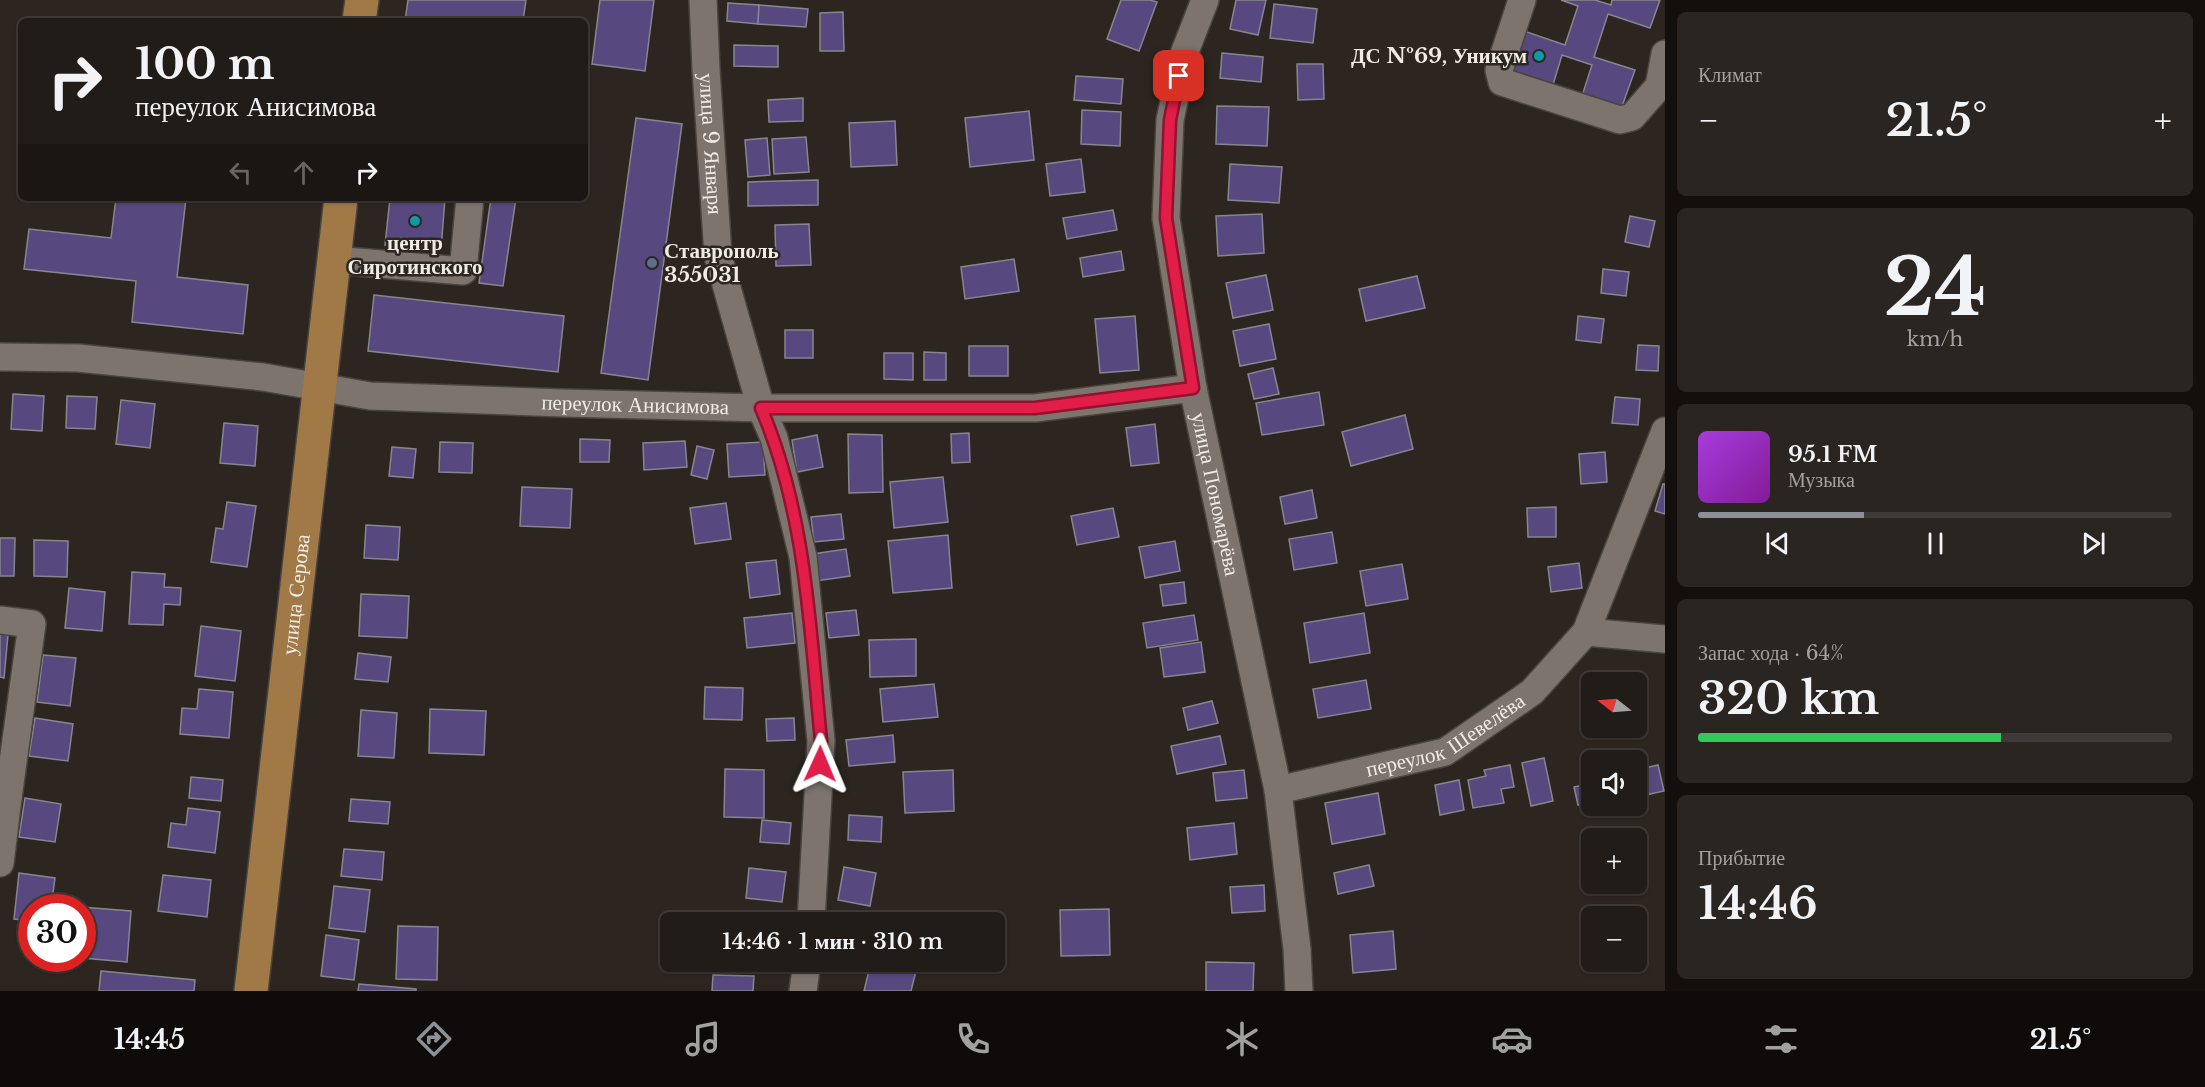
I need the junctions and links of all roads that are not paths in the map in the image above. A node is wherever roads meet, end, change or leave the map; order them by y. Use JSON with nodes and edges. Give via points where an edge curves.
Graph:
{"nodes":[{"id":1,"x":362,"y":0,"type":"edge"},
{"id":2,"x":703,"y":0,"type":"edge"},
{"id":3,"x":1205,"y":0,"type":"edge"},
{"id":4,"x":1522,"y":0,"type":"edge"},
{"id":5,"x":359,"y":18,"type":"edge"},
{"id":6,"x":1665,"y":54,"type":"edge"},
{"id":7,"x":341,"y":201,"type":"edge"},
{"id":8,"x":470,"y":201,"type":"edge"},
{"id":9,"x":334,"y":260,"type":"junction"},
{"id":10,"x":0,"y":357,"type":"edge"},
{"id":11,"x":321,"y":388,"type":"junction"},
{"id":12,"x":1193,"y":388,"type":"junction"},
{"id":13,"x":761,"y":408,"type":"junction"},
{"id":14,"x":1665,"y":430,"type":"edge"},
{"id":15,"x":0,"y":620,"type":"edge"},
{"id":16,"x":1586,"y":632,"type":"junction"},
{"id":17,"x":1665,"y":639,"type":"edge"},
{"id":18,"x":1278,"y":790,"type":"junction"},
{"id":19,"x":4,"y":798,"type":"edge"},
{"id":20,"x":0,"y":863,"type":"edge"},
{"id":21,"x":812,"y":912,"type":"edge"},
{"id":22,"x":806,"y":972,"type":"edge"},
{"id":23,"x":251,"y":991,"type":"edge"},
{"id":24,"x":803,"y":991,"type":"edge"},
{"id":25,"x":1299,"y":991,"type":"edge"}],
"edges":[{"from":1,"to":5,"type":"main road"},
{"from":2,"to":13,"type":"street","name":"улица 9 Января","via":[[718,256]]},
{"from":3,"to":12,"type":"street","name":"улица Пономарёва","via":[[1184,54],[1170,120],[1166,218]]},
{"from":4,"to":6,"type":"street","via":[[1499,70],[1502,82],[1620,120],[1632,117],[1659,86]]},
{"from":7,"to":9,"type":"main road","name":"улица Серова"},
{"from":8,"to":9,"type":"street","via":[[463,272]]},
{"from":9,"to":11,"type":"main road","name":"улица Серова"},
{"from":10,"to":11,"type":"street","name":"переулок Анисимова","via":[[78,358],[263,377]]},
{"from":11,"to":13,"type":"street","name":"переулок Анисимова","via":[[370,396]]},
{"from":11,"to":23,"type":"main road","name":"улица Серова"},
{"from":12,"to":13,"type":"street","name":"переулок Анисимова","via":[[1035,408]]},
{"from":12,"to":18,"type":"street","name":"улица Пономарёва"},
{"from":13,"to":21,"type":"street","name":"улица 9 Января","via":[[774,438],[803,557],[821,741]]},
{"from":14,"to":16,"type":"street","name":"переулок Шевелёва"},
{"from":15,"to":19,"type":"street","via":[[32,624]]},
{"from":16,"to":17,"type":"street"},
{"from":16,"to":18,"type":"street","name":"переулок Шевелёва","via":[[1532,692],[1445,752]]},
{"from":18,"to":25,"type":"street","name":"улица Пономарёва"},
{"from":19,"to":20,"type":"street"},
{"from":22,"to":24,"type":"street"}]}
